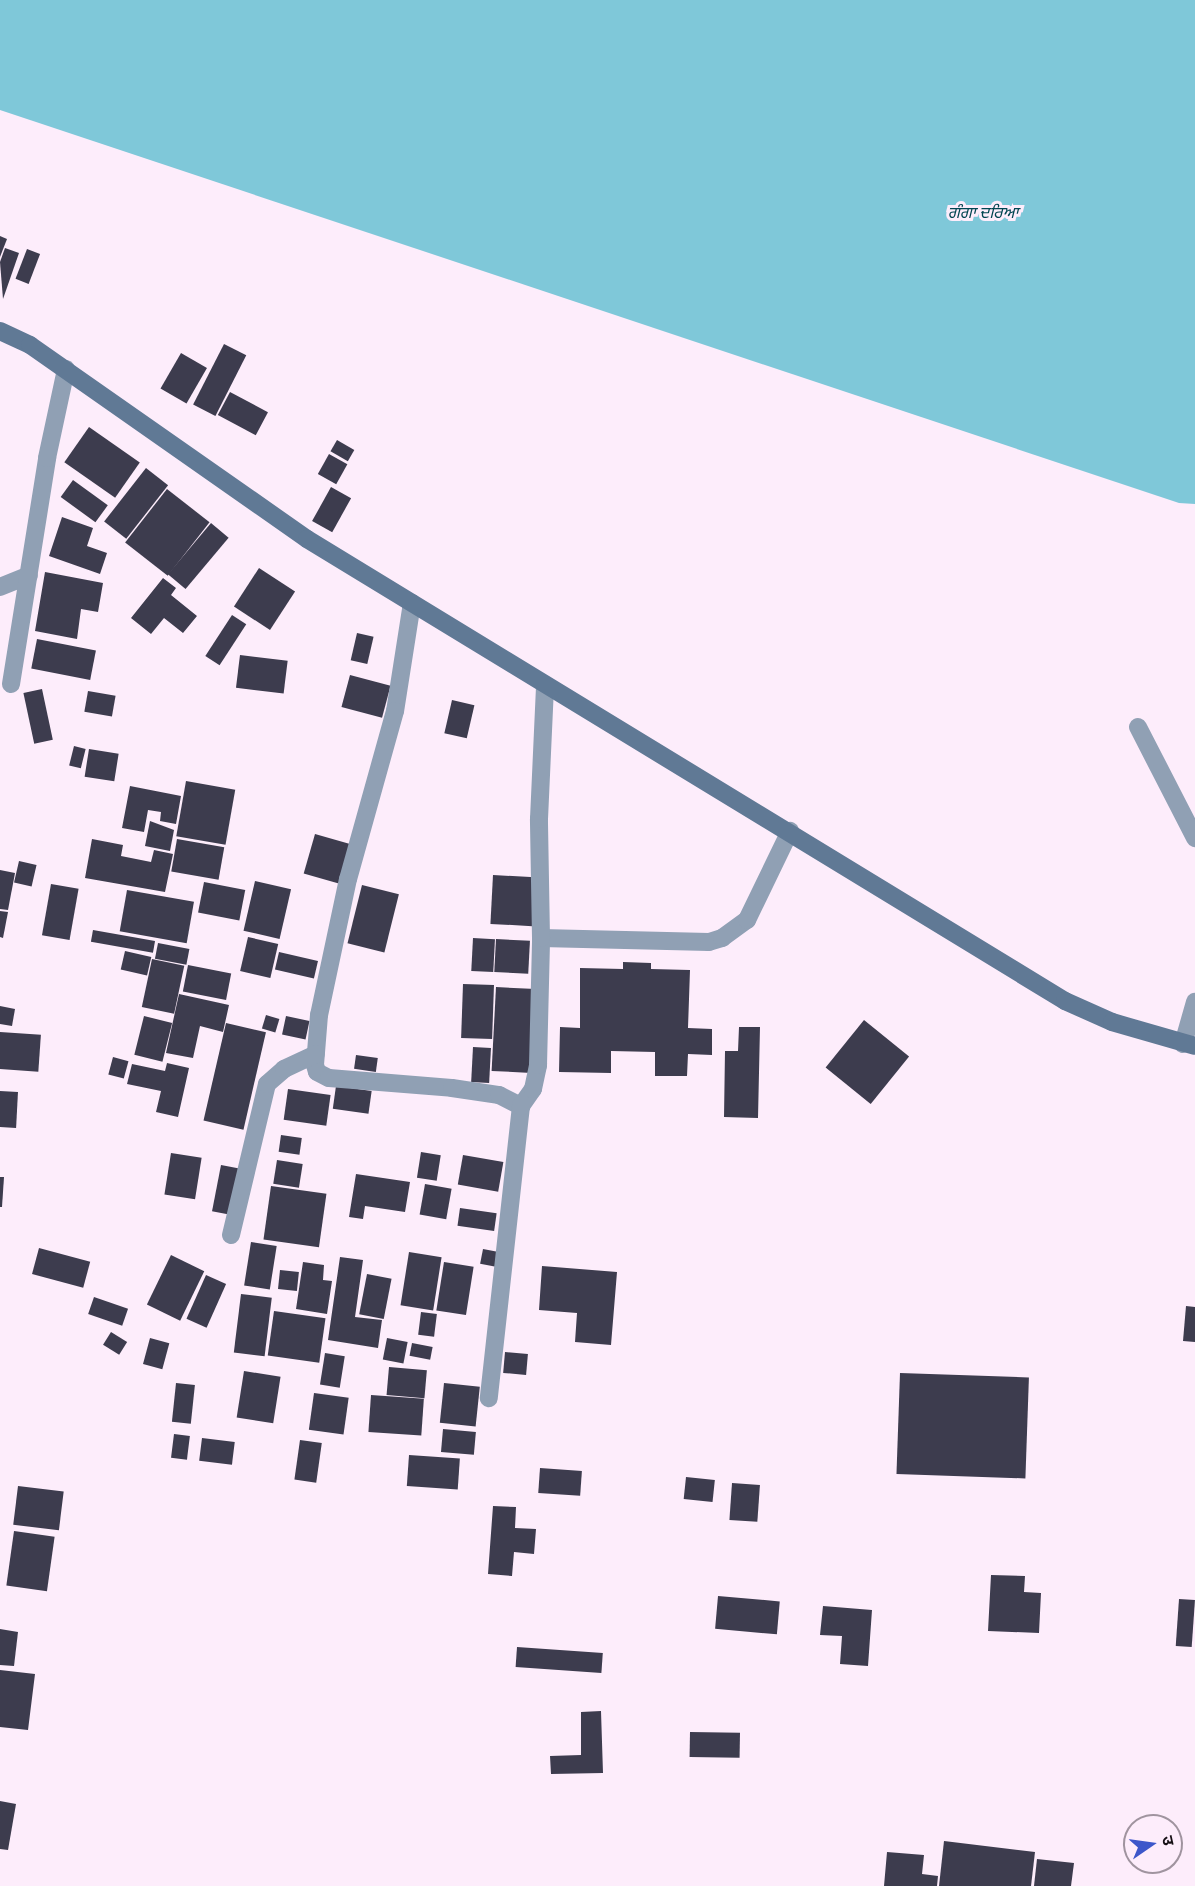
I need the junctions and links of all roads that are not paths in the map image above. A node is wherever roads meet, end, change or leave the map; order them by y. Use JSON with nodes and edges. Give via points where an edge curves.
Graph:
{"nodes":[{"id":1,"x":0,"y":331,"type":"edge"},
{"id":2,"x":66,"y":369,"type":"junction"},
{"id":3,"x":29,"y":575,"type":"junction"},
{"id":4,"x":0,"y":587,"type":"edge"},
{"id":5,"x":412,"y":603,"type":"junction"},
{"id":6,"x":10,"y":684,"type":"dead end"},
{"id":7,"x":546,"y":687,"type":"junction"},
{"id":8,"x":1138,"y":727,"type":"dead end"},
{"id":9,"x":790,"y":831,"type":"junction"},
{"id":10,"x":1195,"y":838,"type":"edge"},
{"id":11,"x":541,"y":938,"type":"junction"},
{"id":12,"x":1195,"y":1002,"type":"edge"},
{"id":13,"x":1189,"y":1045,"type":"edge"},
{"id":14,"x":316,"y":1054,"type":"junction"},
{"id":15,"x":521,"y":1106,"type":"junction"},
{"id":16,"x":231,"y":1235,"type":"dead end"},
{"id":17,"x":489,"y":1398,"type":"dead end"}],
"edges":[{"from":1,"to":2,"type":"main road"},
{"from":2,"to":3,"type":"street"},
{"from":2,"to":5,"type":"main road","via":[[307,539]]},
{"from":3,"to":4,"type":"street"},
{"from":3,"to":6,"type":"street"},
{"from":5,"to":7,"type":"main road"},
{"from":5,"to":14,"type":"street","via":[[394,711],[348,879],[319,1015]]},
{"from":7,"to":9,"type":"main road"},
{"from":7,"to":11,"type":"street","via":[[539,819]]},
{"from":8,"to":10,"type":"street"},
{"from":9,"to":11,"type":"street","via":[[747,920],[722,939],[709,942]]},
{"from":9,"to":13,"type":"main road","via":[[1065,1001],[1112,1022]]},
{"from":11,"to":15,"type":"street","via":[[538,1065],[533,1089]]},
{"from":12,"to":13,"type":"street"},
{"from":14,"to":15,"type":"street","via":[[317,1072],[329,1078],[452,1088],[499,1095]]},
{"from":14,"to":16,"type":"street","via":[[284,1070],[267,1084]]},
{"from":15,"to":17,"type":"street"}]}
